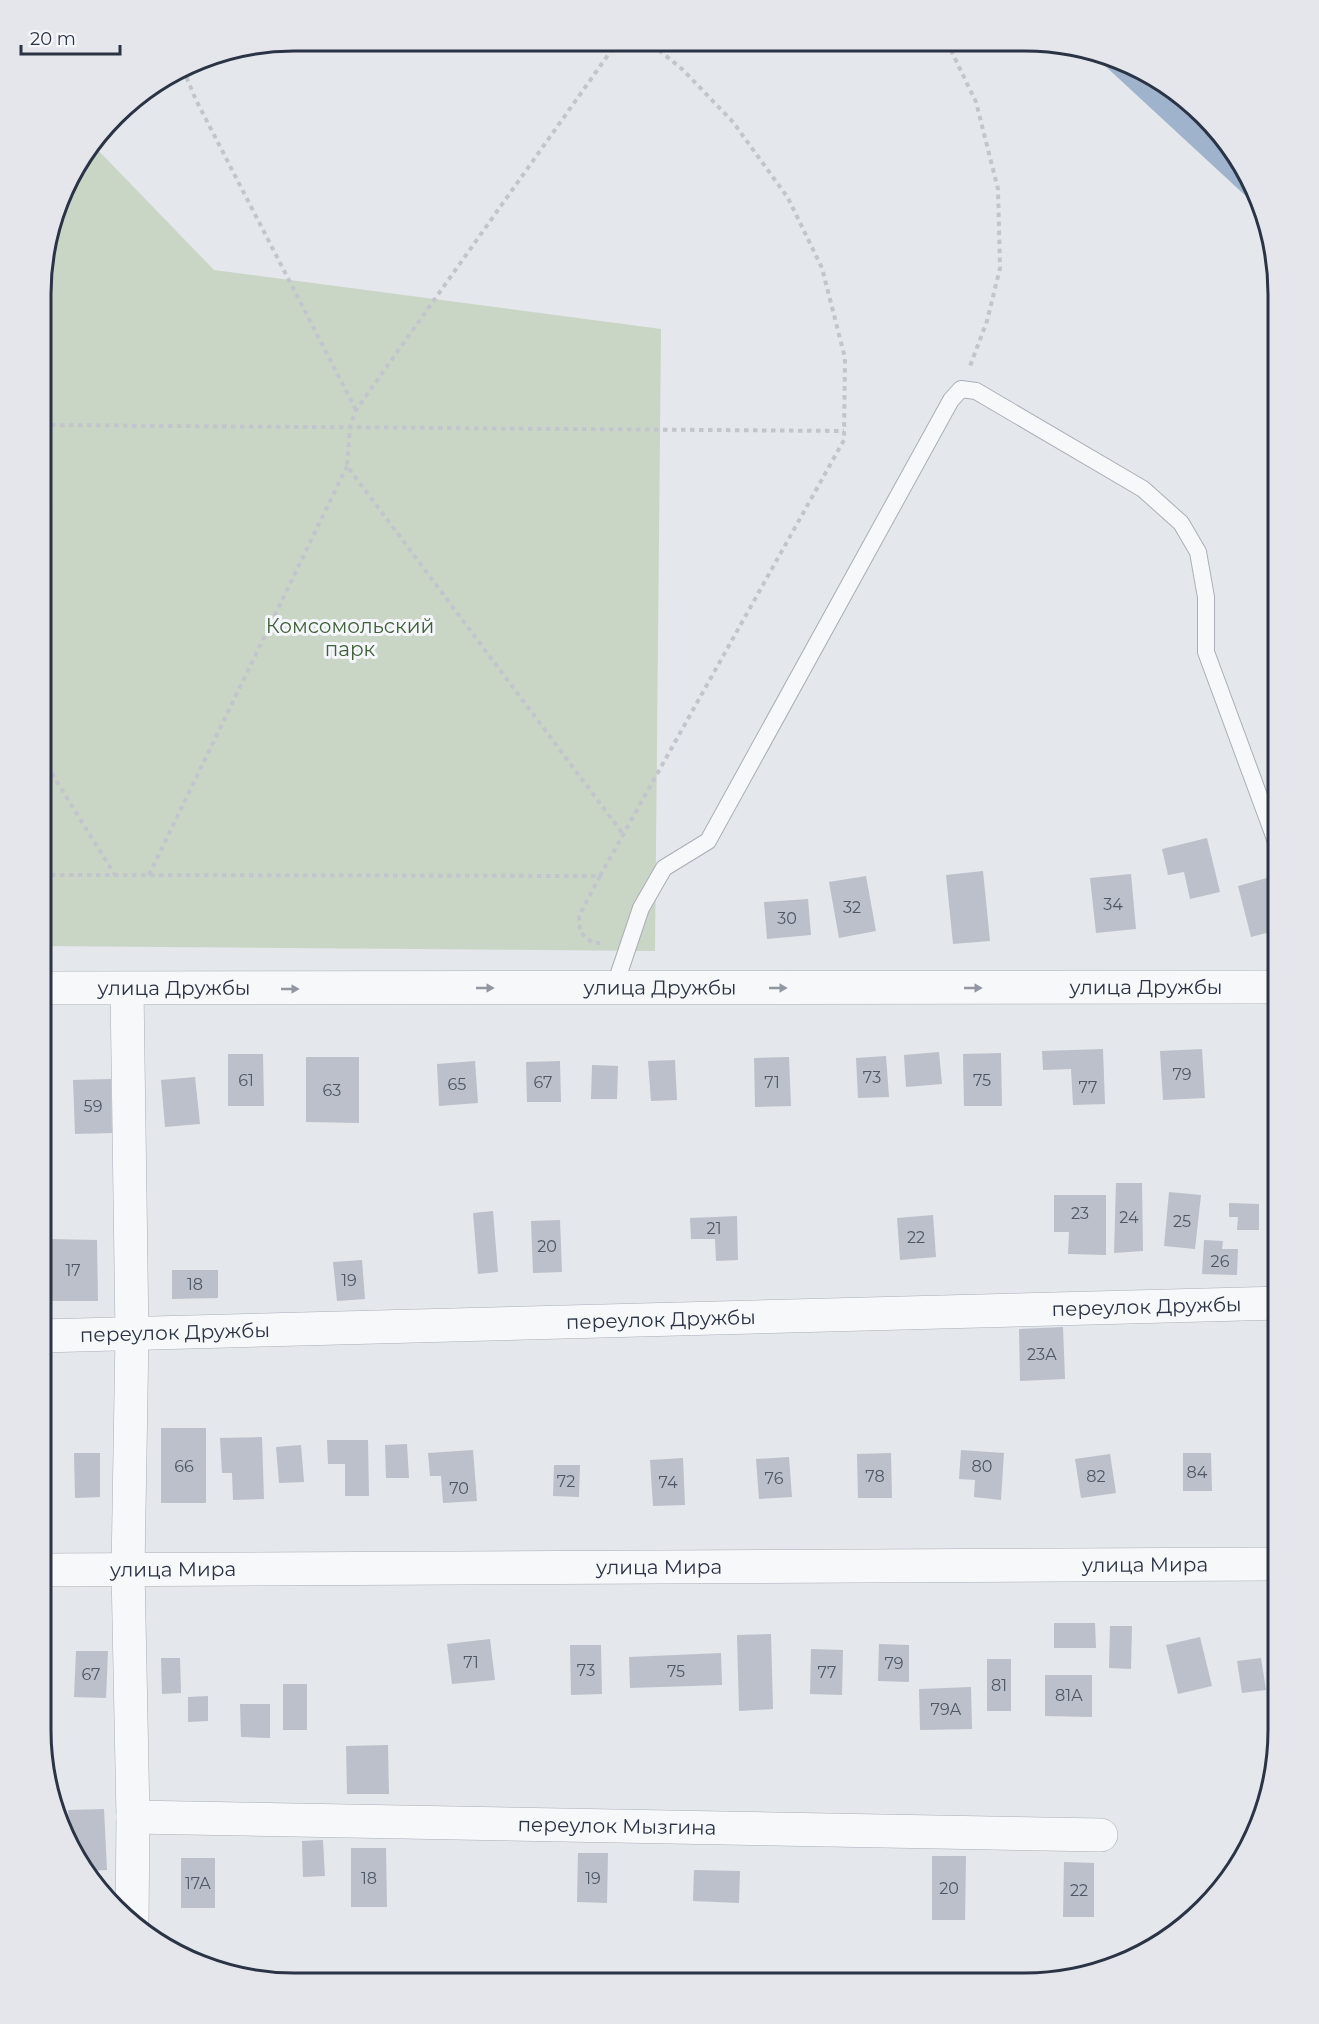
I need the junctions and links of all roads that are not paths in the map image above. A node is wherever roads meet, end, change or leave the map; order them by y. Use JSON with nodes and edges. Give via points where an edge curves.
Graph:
{"nodes":[{"id":1,"x":1268,"y":820,"type":"edge"},
{"id":2,"x":1268,"y":987,"type":"edge"},
{"id":3,"x":51,"y":988,"type":"edge"},
{"id":4,"x":614,"y":988,"type":"junction"},
{"id":5,"x":127,"y":989,"type":"junction"},
{"id":6,"x":1268,"y":1303,"type":"edge"},
{"id":7,"x":132,"y":1335,"type":"junction"},
{"id":8,"x":51,"y":1336,"type":"edge"},
{"id":9,"x":1268,"y":1563,"type":"edge"},
{"id":10,"x":51,"y":1570,"type":"edge"},
{"id":11,"x":128,"y":1570,"type":"junction"},
{"id":12,"x":133,"y":1817,"type":"junction"},
{"id":13,"x":1101,"y":1835,"type":"dead end"},
{"id":14,"x":125,"y":1905,"type":"edge"}],
"edges":[{"from":1,"to":4,"type":"lane","via":[[1206,652],[1206,597],[1198,552],[1181,523],[1143,489],[976,391],[961,389],[951,400],[708,841],[664,868],[641,908]]},
{"from":4,"to":2,"type":"street","name":"улица Дружбы","one_way":true},
{"from":3,"to":5,"type":"street","name":"улица Дружбы"},
{"from":5,"to":4,"type":"street","name":"улица Дружбы","one_way":true},
{"from":5,"to":7,"type":"street"},
{"from":6,"to":7,"type":"street","name":"переулок Дружбы"},
{"from":7,"to":8,"type":"street","name":"переулок Дружбы"},
{"from":7,"to":11,"type":"street"},
{"from":9,"to":11,"type":"street","name":"улица Мира"},
{"from":10,"to":11,"type":"street","name":"улица Мира"},
{"from":11,"to":12,"type":"street"},
{"from":12,"to":13,"type":"street","name":"переулок Мызгина"},
{"from":12,"to":14,"type":"street"}]}
